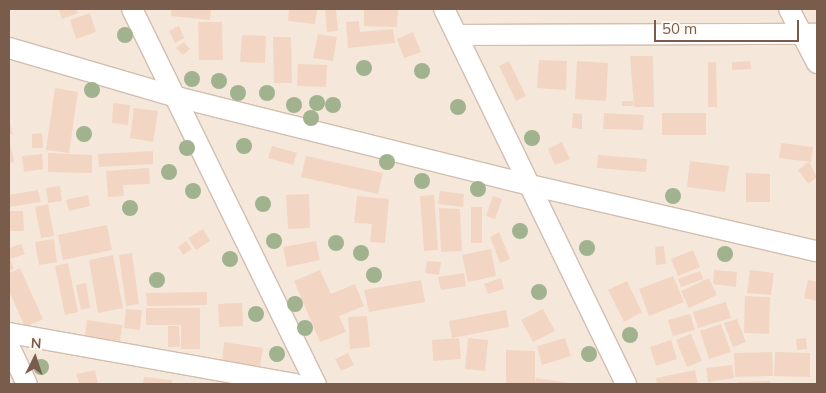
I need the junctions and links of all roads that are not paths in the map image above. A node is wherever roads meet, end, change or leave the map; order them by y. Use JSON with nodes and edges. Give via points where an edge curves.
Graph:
{"nodes":[{"id":1,"x":132,"y":9,"type":"edge"},
{"id":2,"x":444,"y":9,"type":"edge"},
{"id":3,"x":789,"y":9,"type":"edge"},
{"id":4,"x":810,"y":34,"type":"edge"},
{"id":5,"x":457,"y":35,"type":"junction"},
{"id":6,"x":9,"y":48,"type":"edge"},
{"id":7,"x":817,"y":64,"type":"edge"},
{"id":8,"x":177,"y":97,"type":"junction"},
{"id":9,"x":530,"y":185,"type":"junction"},
{"id":10,"x":817,"y":251,"type":"edge"},
{"id":11,"x":9,"y":333,"type":"edge"},
{"id":12,"x":9,"y":346,"type":"edge"},
{"id":13,"x":27,"y":384,"type":"edge"},
{"id":14,"x":295,"y":384,"type":"edge"},
{"id":15,"x":316,"y":384,"type":"edge"},
{"id":16,"x":626,"y":384,"type":"edge"}],
"edges":[{"from":1,"to":8,"type":"street"},
{"from":2,"to":5,"type":"street"},
{"from":3,"to":4,"type":"street"},
{"from":4,"to":5,"type":"street"},
{"from":4,"to":7,"type":"street"},
{"from":5,"to":9,"type":"street"},
{"from":6,"to":8,"type":"street"},
{"from":8,"to":9,"type":"street"},
{"from":8,"to":15,"type":"street"},
{"from":9,"to":10,"type":"street"},
{"from":9,"to":16,"type":"street"},
{"from":11,"to":14,"type":"street"},
{"from":12,"to":13,"type":"street"}]}
